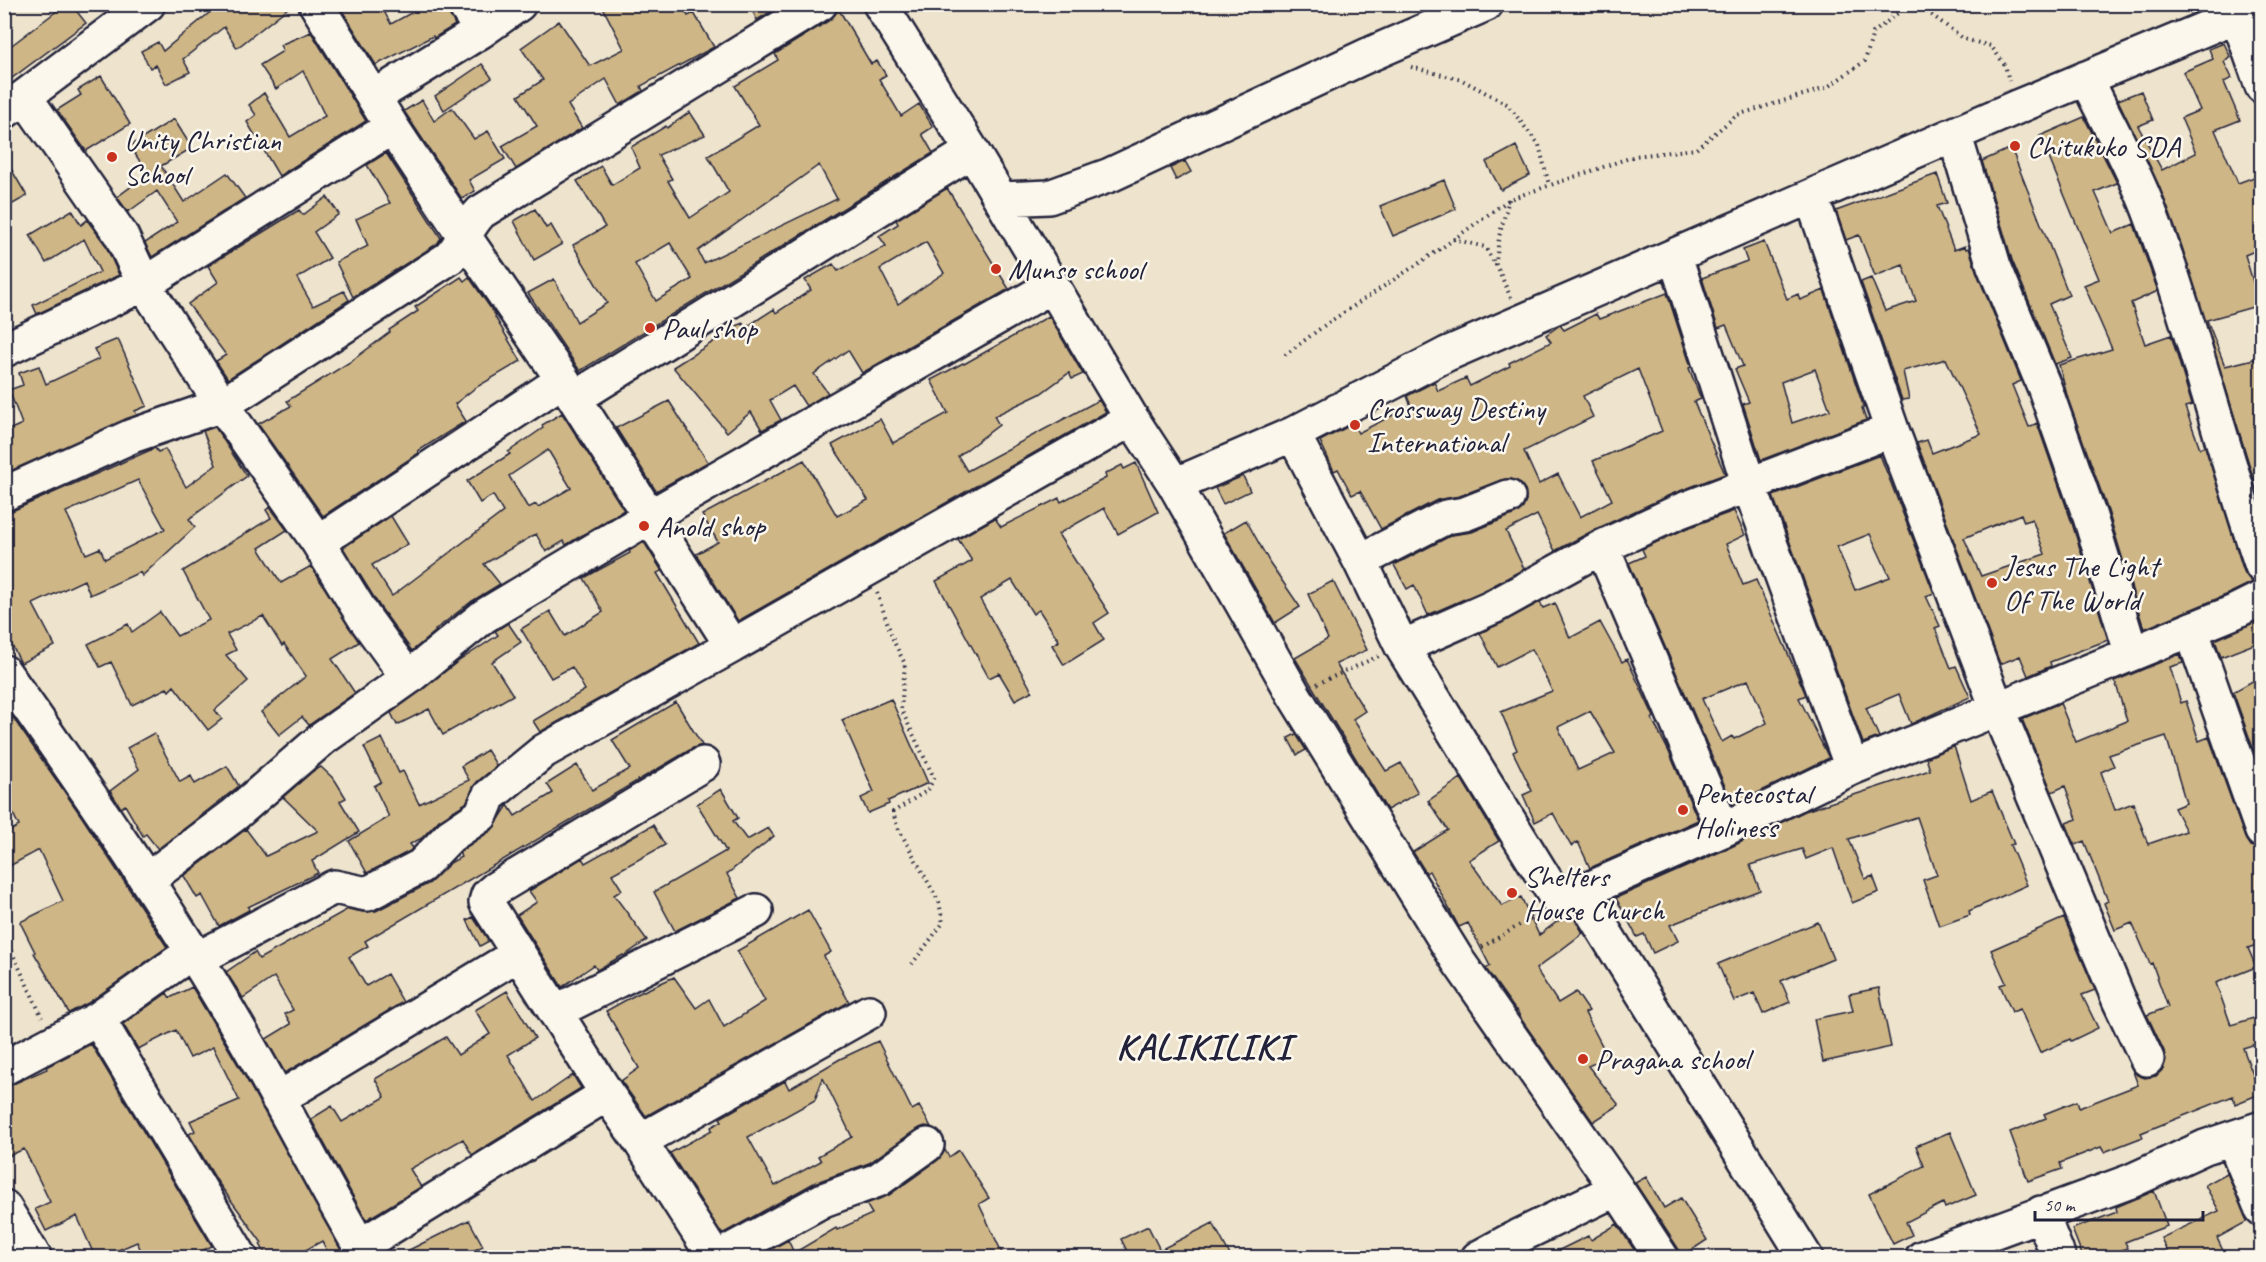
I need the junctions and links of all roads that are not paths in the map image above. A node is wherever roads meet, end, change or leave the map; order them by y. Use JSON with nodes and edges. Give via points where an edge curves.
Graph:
{"nodes":[{"id":1,"x":148,"y":4,"type":"edge"},
{"id":2,"x":316,"y":4,"type":"edge"},
{"id":3,"x":519,"y":4,"type":"edge"},
{"id":4,"x":820,"y":4,"type":"edge"},
{"id":5,"x":880,"y":4,"type":"edge"},
{"id":6,"x":1486,"y":4,"type":"edge"},
{"id":7,"x":2249,"y":10,"type":"edge"},
{"id":8,"x":472,"y":18,"type":"edge"},
{"id":9,"x":2086,"y":78,"type":"junction"},
{"id":10,"x":2262,"y":86,"type":"edge"},
{"id":11,"x":374,"y":97,"type":"junction"},
{"id":12,"x":15,"y":105,"type":"edge"},
{"id":13,"x":392,"y":127,"type":"junction"},
{"id":14,"x":1955,"y":136,"type":"junction"},
{"id":15,"x":972,"y":151,"type":"junction"},
{"id":16,"x":1812,"y":198,"type":"junction"},
{"id":17,"x":1001,"y":200,"type":"junction"},
{"id":18,"x":464,"y":236,"type":"junction"},
{"id":19,"x":1675,"y":256,"type":"junction"},
{"id":20,"x":144,"y":285,"type":"junction"},
{"id":21,"x":1052,"y":286,"type":"junction"},
{"id":22,"x":4,"y":350,"type":"edge"},
{"id":23,"x":569,"y":389,"type":"junction"},
{"id":24,"x":222,"y":405,"type":"junction"},
{"id":25,"x":1132,"y":419,"type":"junction"},
{"id":26,"x":1892,"y":430,"type":"junction"},
{"id":27,"x":1293,"y":434,"type":"junction"},
{"id":28,"x":1175,"y":485,"type":"junction"},
{"id":29,"x":1749,"y":485,"type":"junction"},
{"id":30,"x":4,"y":494,"type":"edge"},
{"id":31,"x":1508,"y":496,"type":"dead end"},
{"id":32,"x":651,"y":516,"type":"junction"},
{"id":33,"x":318,"y":542,"type":"junction"},
{"id":34,"x":1602,"y":547,"type":"junction"},
{"id":35,"x":1360,"y":561,"type":"junction"},
{"id":36,"x":2262,"y":566,"type":"edge"},
{"id":37,"x":2262,"y":598,"type":"edge"},
{"id":38,"x":2191,"y":629,"type":"junction"},
{"id":39,"x":732,"y":646,"type":"junction"},
{"id":40,"x":1402,"y":647,"type":"junction"},
{"id":41,"x":2131,"y":652,"type":"junction"},
{"id":42,"x":4,"y":672,"type":"edge"},
{"id":43,"x":408,"y":678,"type":"junction"},
{"id":44,"x":1997,"y":708,"type":"junction"},
{"id":45,"x":703,"y":764,"type":"dead end"},
{"id":46,"x":1852,"y":768,"type":"junction"},
{"id":47,"x":1722,"y":830,"type":"junction"},
{"id":48,"x":2262,"y":831,"type":"edge"},
{"id":49,"x":147,"y":880,"type":"junction"},
{"id":50,"x":1570,"y":897,"type":"junction"},
{"id":51,"x":756,"y":911,"type":"dead end"},
{"id":52,"x":518,"y":954,"type":"junction"},
{"id":53,"x":194,"y":955,"type":"junction"},
{"id":54,"x":555,"y":1012,"type":"junction"},
{"id":55,"x":869,"y":1012,"type":"dead end"},
{"id":56,"x":98,"y":1019,"type":"junction"},
{"id":57,"x":2148,"y":1059,"type":"dead end"},
{"id":58,"x":4,"y":1068,"type":"edge"},
{"id":59,"x":607,"y":1094,"type":"junction"},
{"id":60,"x":278,"y":1099,"type":"junction"},
{"id":61,"x":2247,"y":1133,"type":"edge"},
{"id":62,"x":640,"y":1141,"type":"junction"},
{"id":63,"x":927,"y":1145,"type":"dead end"},
{"id":64,"x":1617,"y":1189,"type":"junction"},
{"id":65,"x":4,"y":1207,"type":"edge"},
{"id":66,"x":2262,"y":1210,"type":"edge"},
{"id":67,"x":2041,"y":1213,"type":"junction"},
{"id":68,"x":1516,"y":1249,"type":"edge"},
{"id":69,"x":363,"y":1252,"type":"edge"},
{"id":70,"x":35,"y":1257,"type":"edge"},
{"id":71,"x":242,"y":1257,"type":"edge"},
{"id":72,"x":716,"y":1257,"type":"edge"},
{"id":73,"x":1478,"y":1257,"type":"edge"},
{"id":74,"x":1662,"y":1257,"type":"edge"},
{"id":75,"x":1806,"y":1257,"type":"edge"},
{"id":76,"x":1922,"y":1257,"type":"edge"},
{"id":77,"x":2059,"y":1257,"type":"edge"}],
"edges":[{"from":1,"to":12,"type":"street"},
{"from":2,"to":11,"type":"street"},
{"from":3,"to":8,"type":"street"},
{"from":4,"to":18,"type":"street","via":[[481,212]]},
{"from":5,"to":15,"type":"street"},
{"from":6,"to":17,"type":"street","via":[[1110,175],[1049,197]]},
{"from":7,"to":9,"type":"street"},
{"from":7,"to":10,"type":"street"},
{"from":8,"to":11,"type":"street"},
{"from":9,"to":14,"type":"street"},
{"from":9,"to":36,"type":"street","via":[[2148,209]]},
{"from":11,"to":13,"type":"street"},
{"from":12,"to":20,"type":"street","via":[[121,235]]},
{"from":13,"to":18,"type":"street"},
{"from":13,"to":20,"type":"street"},
{"from":14,"to":16,"type":"street"},
{"from":14,"to":41,"type":"street","via":[[1994,266],[2045,389]]},
{"from":15,"to":17,"type":"street"},
{"from":15,"to":23,"type":"street"},
{"from":16,"to":19,"type":"street"},
{"from":16,"to":26,"type":"street"},
{"from":17,"to":21,"type":"street"},
{"from":18,"to":23,"type":"street"},
{"from":18,"to":24,"type":"street","via":[[458,249],[426,275]]},
{"from":19,"to":27,"type":"street","via":[[1447,354]]},
{"from":19,"to":29,"type":"street"},
{"from":20,"to":22,"type":"street"},
{"from":20,"to":24,"type":"street"},
{"from":21,"to":25,"type":"street"},
{"from":21,"to":32,"type":"street"},
{"from":23,"to":32,"type":"street"},
{"from":23,"to":33,"type":"street"},
{"from":24,"to":30,"type":"street","via":[[132,436]]},
{"from":24,"to":33,"type":"street"},
{"from":25,"to":28,"type":"street"},
{"from":25,"to":39,"type":"street"},
{"from":26,"to":29,"type":"street"},
{"from":26,"to":44,"type":"street"},
{"from":27,"to":28,"type":"street"},
{"from":27,"to":35,"type":"street"},
{"from":28,"to":64,"type":"street","via":[[1294,695],[1458,961]]},
{"from":29,"to":34,"type":"street"},
{"from":29,"to":46,"type":"street"},
{"from":31,"to":35,"type":"street","via":[[1465,514],[1446,517]]},
{"from":32,"to":39,"type":"street"},
{"from":32,"to":43,"type":"street","via":[[484,616]]},
{"from":33,"to":43,"type":"street","via":[[364,617]]},
{"from":34,"to":40,"type":"street","via":[[1492,607]]},
{"from":34,"to":47,"type":"street"},
{"from":35,"to":40,"type":"street"},
{"from":37,"to":38,"type":"street"},
{"from":38,"to":41,"type":"street"},
{"from":38,"to":48,"type":"street"},
{"from":39,"to":53,"type":"street","via":[[544,751],[489,796],[480,814],[450,836],[421,866],[367,894],[334,887]]},
{"from":40,"to":50,"type":"street"},
{"from":41,"to":44,"type":"street"},
{"from":42,"to":49,"type":"street"},
{"from":43,"to":49,"type":"street","via":[[322,739],[234,816]]},
{"from":44,"to":46,"type":"street"},
{"from":44,"to":57,"type":"street","via":[[2119,1000]]},
{"from":45,"to":52,"type":"street","via":[[488,895],[488,908]]},
{"from":46,"to":47,"type":"street"},
{"from":47,"to":50,"type":"street"},
{"from":49,"to":53,"type":"street"},
{"from":50,"to":75,"type":"street"},
{"from":51,"to":54,"type":"street"},
{"from":52,"to":54,"type":"street"},
{"from":52,"to":60,"type":"street"},
{"from":53,"to":56,"type":"street"},
{"from":53,"to":60,"type":"street"},
{"from":54,"to":59,"type":"street"},
{"from":55,"to":62,"type":"street"},
{"from":56,"to":58,"type":"street"},
{"from":56,"to":71,"type":"street"},
{"from":59,"to":62,"type":"street"},
{"from":59,"to":69,"type":"street"},
{"from":60,"to":69,"type":"street"},
{"from":61,"to":66,"type":"street"},
{"from":61,"to":67,"type":"street"},
{"from":62,"to":72,"type":"street"},
{"from":63,"to":72,"type":"street","via":[[878,1180],[823,1200]]},
{"from":64,"to":68,"type":"street"},
{"from":64,"to":74,"type":"street"},
{"from":65,"to":70,"type":"street"},
{"from":67,"to":76,"type":"street"},
{"from":67,"to":77,"type":"street"},
{"from":68,"to":73,"type":"street"}]}
